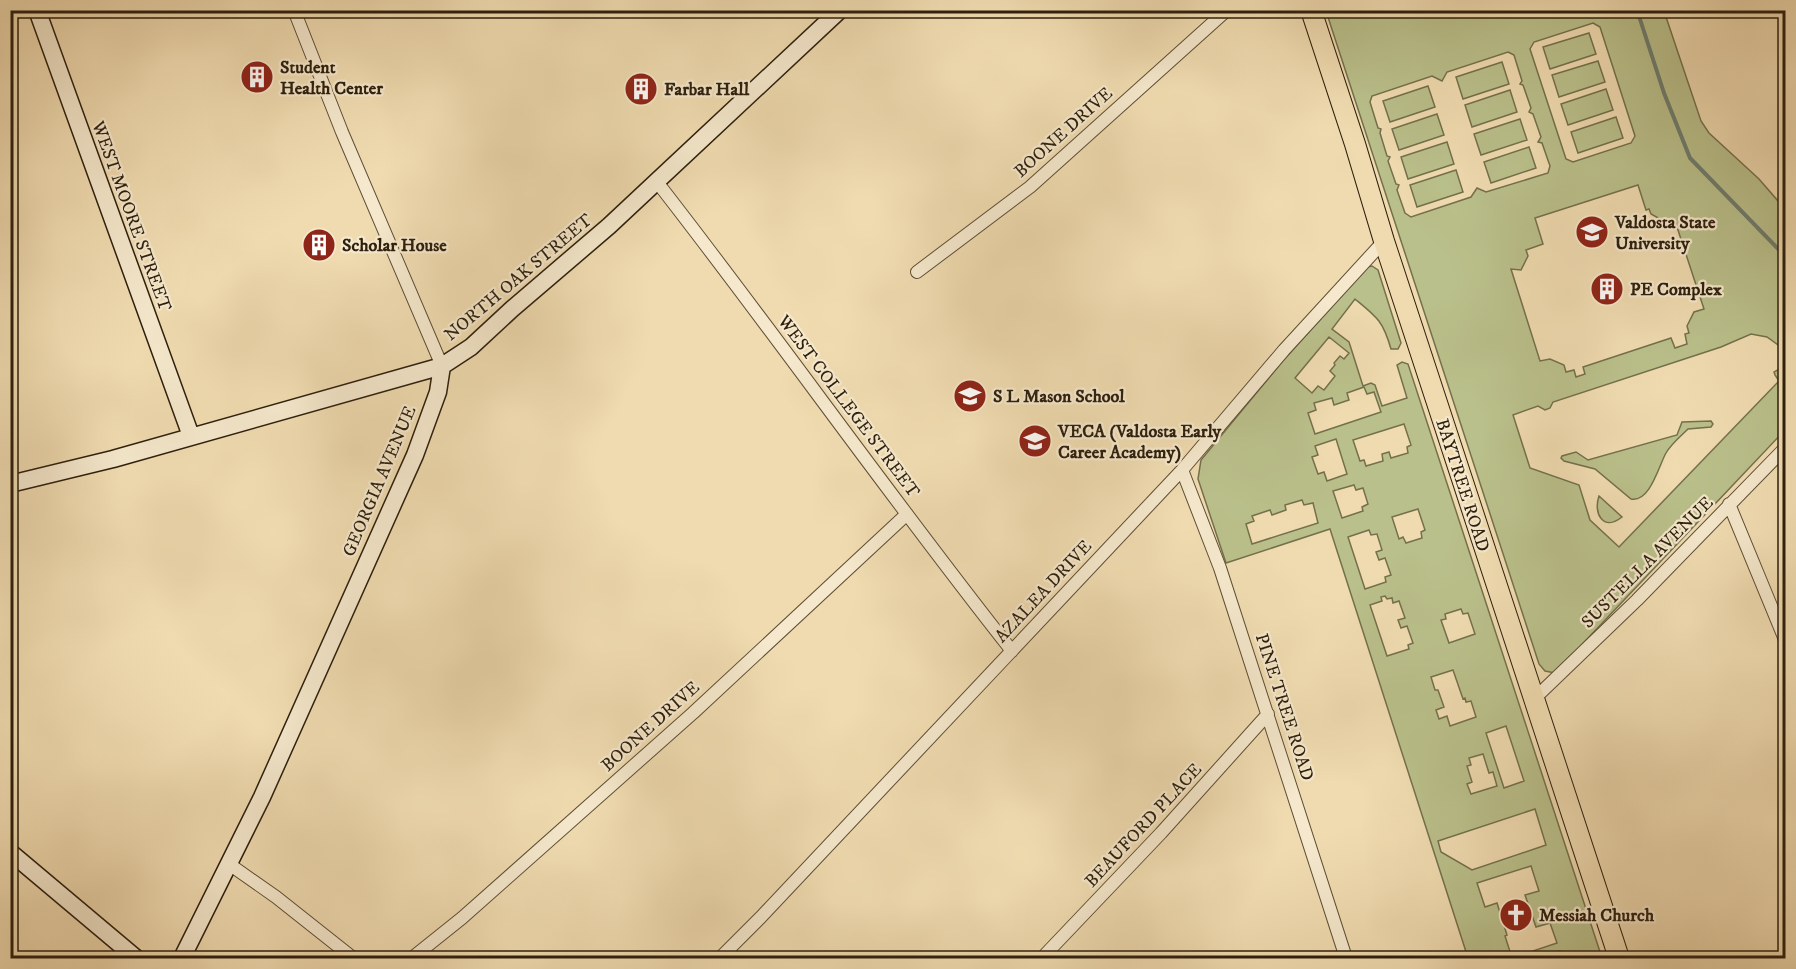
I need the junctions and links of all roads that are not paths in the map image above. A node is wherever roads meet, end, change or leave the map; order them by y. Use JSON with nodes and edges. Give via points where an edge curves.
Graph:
{"nodes":[{"id":1,"x":37,"y":10,"type":"edge"},
{"id":2,"x":294,"y":10,"type":"edge"},
{"id":3,"x":840,"y":10,"type":"edge"},
{"id":4,"x":1227,"y":10,"type":"edge"},
{"id":5,"x":1311,"y":10,"type":"edge"},
{"id":6,"x":657,"y":182,"type":"junction"},
{"id":7,"x":1384,"y":241,"type":"junction"},
{"id":8,"x":917,"y":272,"type":"dead end"},
{"id":9,"x":442,"y":366,"type":"junction"},
{"id":10,"x":191,"y":436,"type":"junction"},
{"id":11,"x":1785,"y":447,"type":"edge"},
{"id":12,"x":1182,"y":470,"type":"junction"},
{"id":13,"x":10,"y":483,"type":"edge"},
{"id":14,"x":1729,"y":504,"type":"junction"},
{"id":15,"x":907,"y":514,"type":"junction"},
{"id":16,"x":1785,"y":642,"type":"edge"},
{"id":17,"x":1012,"y":651,"type":"junction"},
{"id":18,"x":1533,"y":700,"type":"junction"},
{"id":19,"x":1268,"y":714,"type":"junction"},
{"id":20,"x":10,"y":852,"type":"edge"},
{"id":21,"x":229,"y":864,"type":"junction"},
{"id":22,"x":136,"y":958,"type":"edge"},
{"id":23,"x":182,"y":958,"type":"edge"},
{"id":24,"x":352,"y":958,"type":"edge"},
{"id":25,"x":412,"y":958,"type":"edge"},
{"id":26,"x":720,"y":958,"type":"edge"},
{"id":27,"x":1042,"y":958,"type":"edge"},
{"id":28,"x":1346,"y":958,"type":"edge"},
{"id":29,"x":1619,"y":958,"type":"edge"}],
"edges":[{"from":1,"to":10,"type":"street","name":"WEST MOORE STREET"},
{"from":2,"to":9,"type":"street"},
{"from":3,"to":6,"type":"street","name":"NORTH OAK STREET"},
{"from":4,"to":8,"type":"street","name":"BOONE DRIVE","via":[[1030,186]]},
{"from":5,"to":7,"type":"main road","name":"BAYTREE ROAD"},
{"from":6,"to":9,"type":"street","name":"NORTH OAK STREET","via":[[471,347]]},
{"from":6,"to":15,"type":"street","name":"WEST COLLEGE STREET"},
{"from":7,"to":12,"type":"street","name":"AZALEA DRIVE"},
{"from":7,"to":18,"type":"main road","name":"BAYTREE ROAD"},
{"from":9,"to":10,"type":"street","name":"NORTH OAK STREET"},
{"from":9,"to":21,"type":"street","name":"GEORGIA AVENUE","via":[[438,392],[415,454]]},
{"from":10,"to":13,"type":"street","name":"NORTH OAK STREET"},
{"from":11,"to":14,"type":"street","name":"SUSTELLA AVENUE"},
{"from":12,"to":17,"type":"street","name":"AZALEA DRIVE"},
{"from":12,"to":19,"type":"street","name":"PINE TREE ROAD","via":[[1220,568]]},
{"from":14,"to":16,"type":"street"},
{"from":14,"to":18,"type":"street","name":"SUSTELLA AVENUE"},
{"from":15,"to":17,"type":"street","name":"WEST COLLEGE STREET"},
{"from":15,"to":25,"type":"street","name":"BOONE DRIVE","via":[[666,736]]},
{"from":17,"to":26,"type":"street","name":"AZALEA DRIVE"},
{"from":18,"to":29,"type":"main road","name":"BAYTREE ROAD"},
{"from":19,"to":27,"type":"street","name":"BEAUFORD PLACE"},
{"from":19,"to":28,"type":"street","name":"PINE TREE ROAD"},
{"from":20,"to":22,"type":"street"},
{"from":21,"to":23,"type":"street","name":"GEORGIA AVENUE"},
{"from":21,"to":24,"type":"street"}]}
